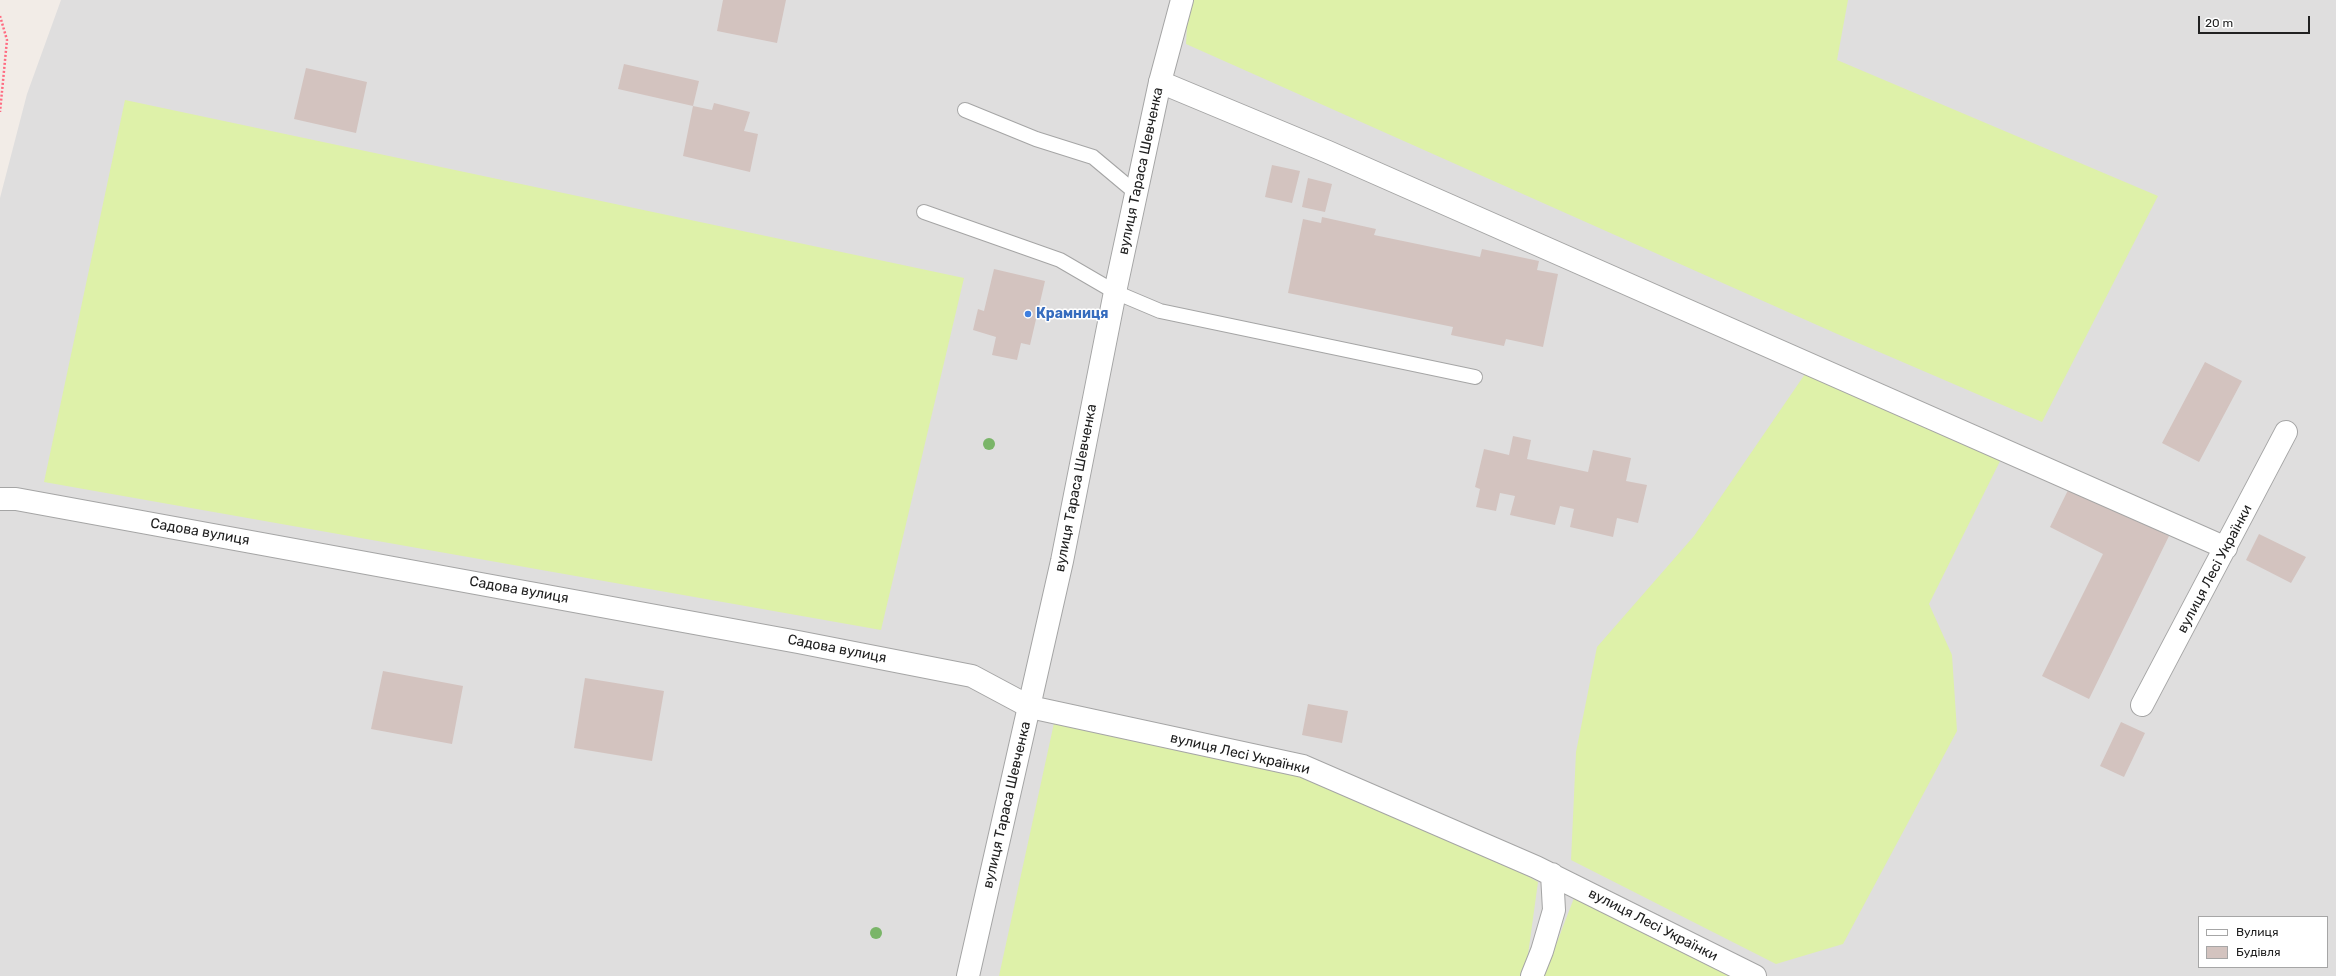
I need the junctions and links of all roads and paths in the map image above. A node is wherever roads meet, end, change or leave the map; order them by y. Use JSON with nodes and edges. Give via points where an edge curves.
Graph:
{"nodes":[{"id":1,"x":1182,"y":0,"type":"edge"},
{"id":2,"x":0,"y":16,"type":"edge"},
{"id":3,"x":1160,"y":82,"type":"junction"},
{"id":4,"x":965,"y":110,"type":"dead end"},
{"id":5,"x":0,"y":112,"type":"edge"},
{"id":6,"x":1136,"y":193,"type":"junction"},
{"id":7,"x":924,"y":212,"type":"dead end"},
{"id":8,"x":1115,"y":292,"type":"junction"},
{"id":9,"x":1475,"y":377,"type":"dead end"},
{"id":10,"x":2286,"y":432,"type":"dead end"},
{"id":11,"x":0,"y":499,"type":"edge"},
{"id":12,"x":2226,"y":548,"type":"junction"},
{"id":13,"x":2142,"y":705,"type":"dead end"},
{"id":14,"x":1030,"y":707,"type":"junction"},
{"id":15,"x":1552,"y":874,"type":"junction"},
{"id":16,"x":968,"y":976,"type":"edge"},
{"id":17,"x":1532,"y":976,"type":"edge"},
{"id":18,"x":1754,"y":976,"type":"edge"}],
"edges":[{"from":1,"to":3,"type":"street","name":"вулиця Тараса Шевченка"},
{"from":2,"to":5,"type":"path","via":[[7,40]]},
{"from":3,"to":6,"type":"street","name":"вулиця Тараса Шевченка"},
{"from":3,"to":12,"type":"street","via":[[1328,152]]},
{"from":4,"to":6,"type":"lane","via":[[1036,139],[1093,156]]},
{"from":6,"to":8,"type":"street","name":"вулиця Тараса Шевченка"},
{"from":7,"to":8,"type":"lane","via":[[1060,260]]},
{"from":8,"to":9,"type":"lane","via":[[1160,311]]},
{"from":8,"to":14,"type":"street","name":"вулиця Тараса Шевченка"},
{"from":10,"to":12,"type":"street","name":"вулиця Лесі Українки"},
{"from":11,"to":14,"type":"street","name":"Садова вулиця","via":[[23,500],[972,676]]},
{"from":12,"to":13,"type":"street","name":"вулиця Лесі Українки"},
{"from":14,"to":15,"type":"street","name":"вулиця Лесі Українки","via":[[1303,766]]},
{"from":14,"to":16,"type":"street","name":"вулиця Тараса Шевченка"},
{"from":15,"to":17,"type":"street","via":[[1554,910]]},
{"from":15,"to":18,"type":"street","name":"вулиця Лесі Українки"}]}
